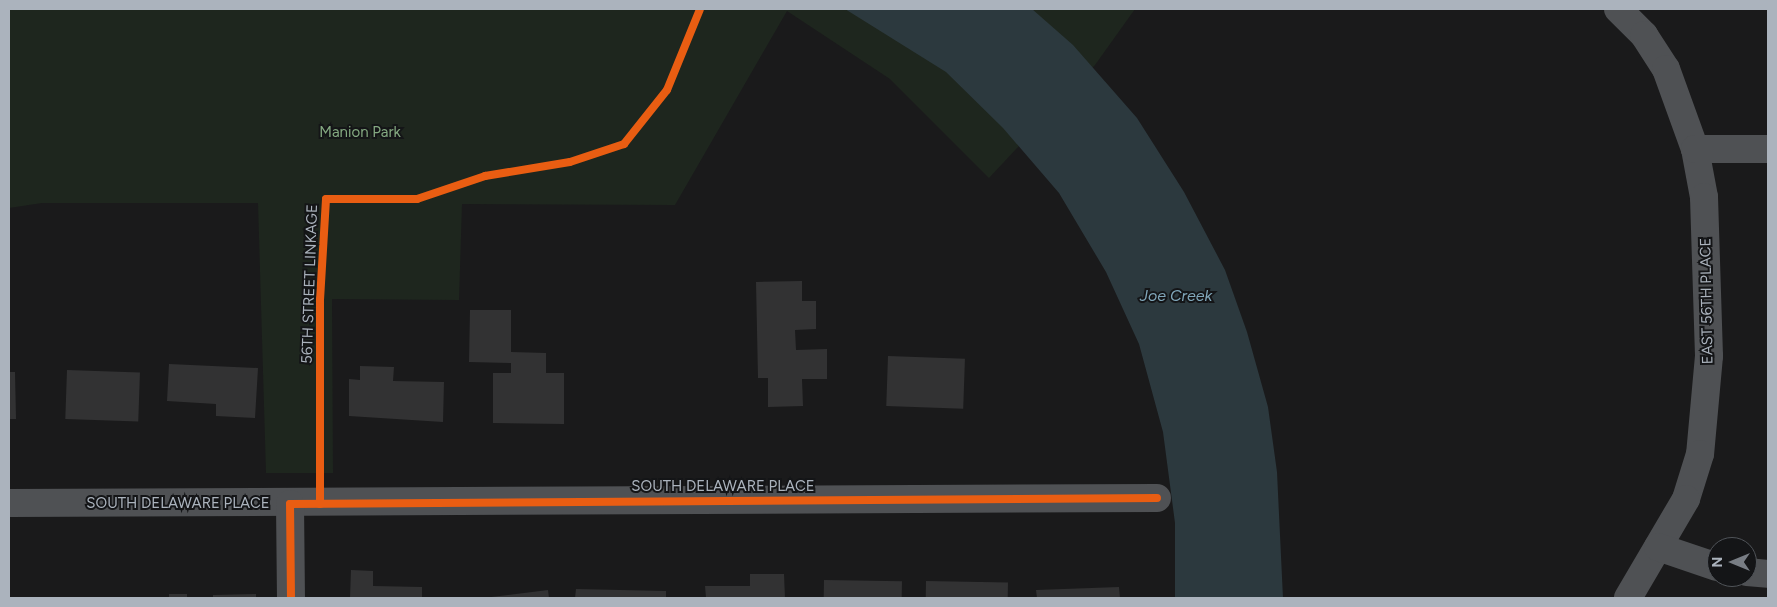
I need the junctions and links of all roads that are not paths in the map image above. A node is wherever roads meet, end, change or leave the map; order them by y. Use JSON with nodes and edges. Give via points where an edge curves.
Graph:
{"nodes":[{"id":1,"x":1618,"y":9,"type":"edge"},
{"id":2,"x":1695,"y":149,"type":"junction"},
{"id":3,"x":1768,"y":149,"type":"edge"},
{"id":4,"x":1156,"y":498,"type":"dead end"},
{"id":5,"x":9,"y":503,"type":"edge"},
{"id":6,"x":290,"y":504,"type":"junction"},
{"id":7,"x":1658,"y":547,"type":"junction"},
{"id":8,"x":1707,"y":563,"type":"edge"},
{"id":9,"x":291,"y":598,"type":"edge"},
{"id":10,"x":1628,"y":598,"type":"edge"}],
"edges":[{"from":1,"to":2,"type":"street","name":"EAST 56TH PLACE","via":[[1644,34],[1666,69]]},
{"from":2,"to":3,"type":"street"},
{"from":2,"to":7,"type":"street","name":"EAST 56TH PLACE","via":[[1704,197],[1707,407],[1686,499]]},
{"from":4,"to":6,"type":"street","name":"SOUTH DELAWARE PLACE"},
{"from":5,"to":6,"type":"street","name":"SOUTH DELAWARE PLACE"},
{"from":6,"to":9,"type":"street"},
{"from":7,"to":8,"type":"street"},
{"from":7,"to":10,"type":"street","name":"EAST 56TH PLACE"}]}
